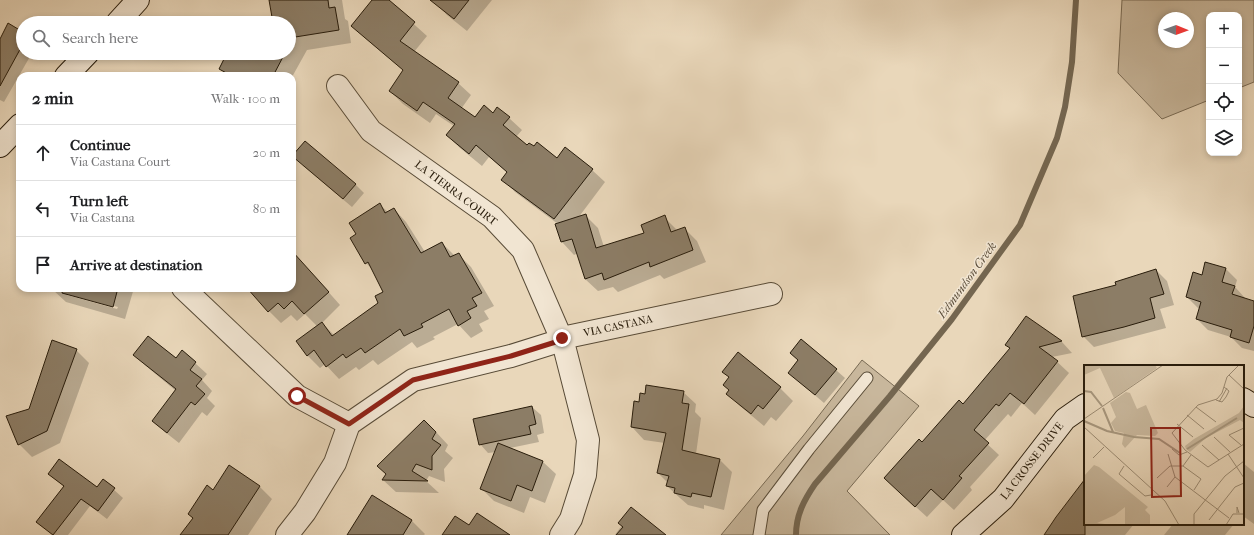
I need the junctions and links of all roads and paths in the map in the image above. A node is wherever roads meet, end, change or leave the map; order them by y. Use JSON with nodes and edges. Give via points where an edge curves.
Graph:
{"nodes":[{"id":1,"x":138,"y":0,"type":"edge"},
{"id":2,"x":123,"y":16,"type":"edge"},
{"id":3,"x":81,"y":60,"type":"edge"},
{"id":4,"x":70,"y":72,"type":"edge"},
{"id":5,"x":338,"y":86,"type":"dead end"},
{"id":6,"x":16,"y":128,"type":"edge"},
{"id":7,"x":0,"y":146,"type":"edge"},
{"id":8,"x":187,"y":292,"type":"edge"},
{"id":9,"x":771,"y":294,"type":"dead end"},
{"id":10,"x":562,"y":339,"type":"junction"},
{"id":11,"x":867,"y":378,"type":"dead end"},
{"id":12,"x":1244,"y":400,"type":"edge"},
{"id":13,"x":1084,"y":405,"type":"edge"},
{"id":14,"x":1254,"y":406,"type":"edge"},
{"id":15,"x":349,"y":424,"type":"junction"},
{"id":16,"x":287,"y":535,"type":"edge"},
{"id":17,"x":561,"y":535,"type":"edge"},
{"id":18,"x":759,"y":535,"type":"edge"},
{"id":19,"x":963,"y":535,"type":"edge"}],
"edges":[{"from":1,"to":2,"type":"street"},
{"from":3,"to":4,"type":"street"},
{"from":5,"to":10,"type":"street","name":"LA TIERRA COURT","via":[[371,132],[492,217],[523,250]]},
{"from":6,"to":7,"type":"street"},
{"from":8,"to":15,"type":"street","via":[[297,396]]},
{"from":9,"to":10,"type":"street","name":"VIA CASTANA"},
{"from":10,"to":15,"type":"street","name":"VIA CASTANA","via":[[511,356],[413,380]]},
{"from":10,"to":17,"type":"street","name":"LA TIERRA COURT","via":[[588,440],[585,475],[571,519]]},
{"from":11,"to":18,"type":"lane","via":[[763,510]]},
{"from":12,"to":14,"type":"street"},
{"from":13,"to":19,"type":"street","name":"LA CROSSE DRIVE","via":[[1065,419],[1003,499]]},
{"from":15,"to":16,"type":"street","via":[[335,463],[305,512]]}]}
